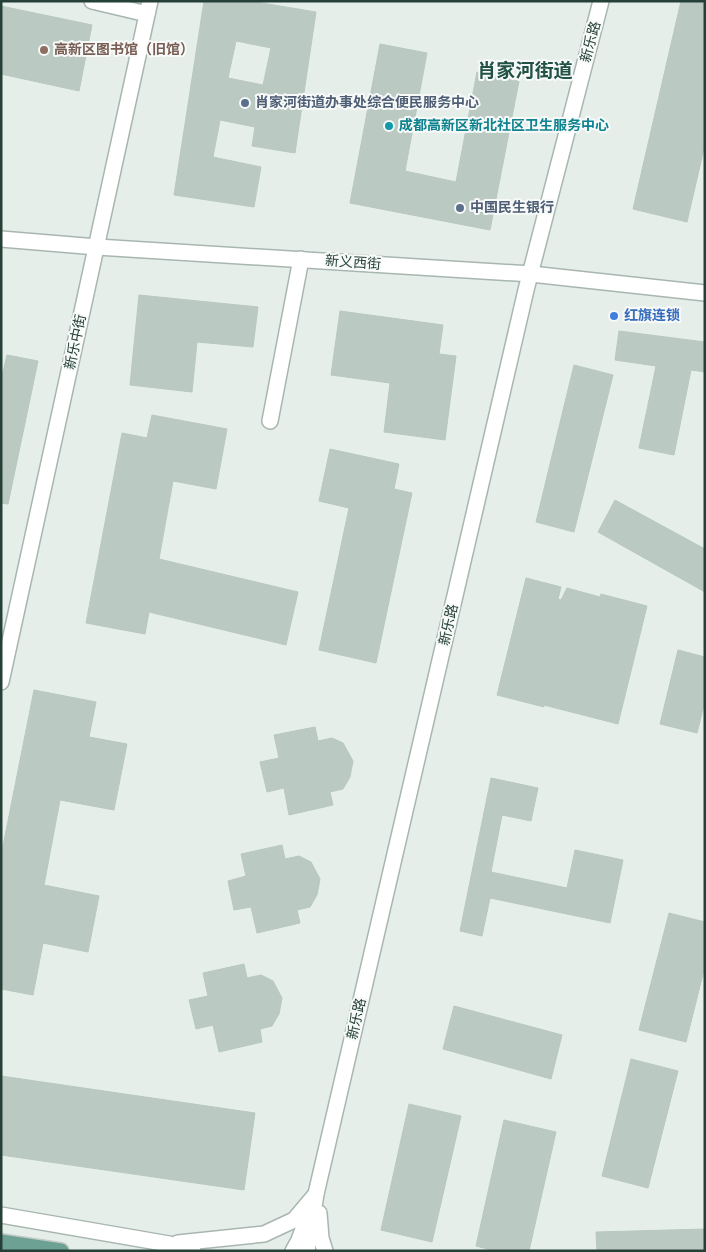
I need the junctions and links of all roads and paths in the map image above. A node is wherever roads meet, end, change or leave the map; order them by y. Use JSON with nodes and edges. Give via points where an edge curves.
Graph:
{"nodes":[{"id":1,"x":92,"y":1,"type":"edge"},
{"id":2,"x":601,"y":1,"type":"edge"},
{"id":3,"x":149,"y":8,"type":"edge"},
{"id":4,"x":1,"y":239,"type":"edge"},
{"id":5,"x":97,"y":246,"type":"junction"},
{"id":6,"x":301,"y":259,"type":"junction"},
{"id":7,"x":530,"y":274,"type":"junction"},
{"id":8,"x":705,"y":294,"type":"edge"},
{"id":9,"x":270,"y":421,"type":"dead end"},
{"id":10,"x":1,"y":682,"type":"edge"},
{"id":11,"x":316,"y":1194,"type":"junction"},
{"id":12,"x":1,"y":1215,"type":"edge"},
{"id":13,"x":1,"y":1242,"type":"edge"},
{"id":14,"x":169,"y":1244,"type":"junction"},
{"id":15,"x":61,"y":1251,"type":"edge"},
{"id":16,"x":193,"y":1251,"type":"edge"},
{"id":17,"x":293,"y":1251,"type":"edge"},
{"id":18,"x":307,"y":1251,"type":"edge"},
{"id":19,"x":325,"y":1251,"type":"edge"}],
"edges":[{"from":1,"to":3,"type":"street"},
{"from":2,"to":7,"type":"street","name":"新乐路"},
{"from":3,"to":5,"type":"street","name":"新乐中街"},
{"from":4,"to":5,"type":"street","name":"新义西街"},
{"from":5,"to":6,"type":"street","name":"新义西街"},
{"from":5,"to":10,"type":"street","name":"新乐中街"},
{"from":6,"to":7,"type":"street","name":"新义西街"},
{"from":6,"to":9,"type":"street"},
{"from":7,"to":8,"type":"street","name":"新义西街"},
{"from":7,"to":11,"type":"street","name":"新乐路"},
{"from":11,"to":14,"type":"street","via":[[294,1220],[264,1234]]},
{"from":11,"to":17,"type":"street"},
{"from":11,"to":18,"type":"street","name":"新乐路"},
{"from":11,"to":19,"type":"street"},
{"from":12,"to":14,"type":"street"},
{"from":13,"to":15,"type":"main road"},
{"from":14,"to":16,"type":"street"}]}
